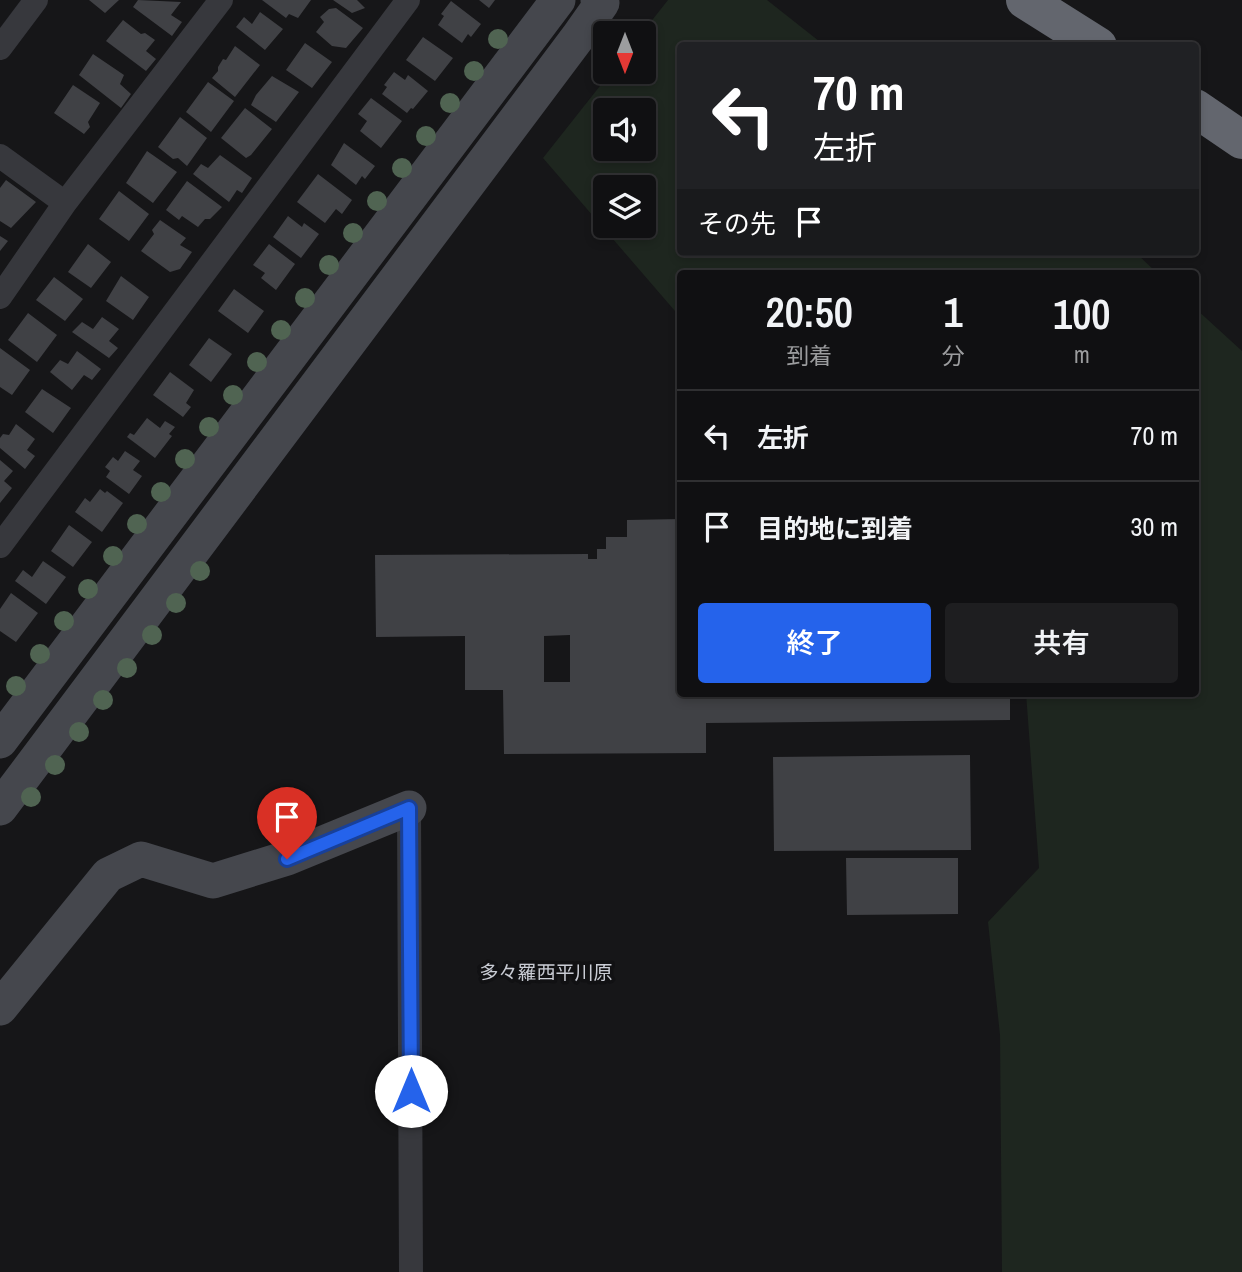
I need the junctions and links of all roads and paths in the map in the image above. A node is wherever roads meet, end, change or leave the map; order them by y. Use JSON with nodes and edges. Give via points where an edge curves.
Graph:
{"nodes":[{"id":1,"x":36,"y":0,"type":"edge"},
{"id":2,"x":221,"y":0,"type":"edge"},
{"id":3,"x":408,"y":0,"type":"edge"},
{"id":4,"x":558,"y":0,"type":"edge"},
{"id":5,"x":1025,"y":0,"type":"edge"},
{"id":6,"x":1056,"y":0,"type":"edge"},
{"id":7,"x":600,"y":1,"type":"edge"},
{"id":8,"x":1092,"y":42,"type":"edge"},
{"id":9,"x":1122,"y":42,"type":"edge"},
{"id":10,"x":0,"y":48,"type":"edge"},
{"id":11,"x":1199,"y":92,"type":"edge"},
{"id":12,"x":1199,"y":111,"type":"edge"},
{"id":13,"x":1242,"y":120,"type":"edge"},
{"id":14,"x":1242,"y":140,"type":"edge"},
{"id":15,"x":0,"y":156,"type":"edge"},
{"id":16,"x":65,"y":203,"type":"junction"},
{"id":17,"x":0,"y":297,"type":"edge"},
{"id":18,"x":0,"y":547,"type":"edge"},
{"id":19,"x":0,"y":741,"type":"edge"},
{"id":20,"x":0,"y":808,"type":"edge"},
{"id":21,"x":409,"y":808,"type":"joint"},
{"id":22,"x":0,"y":1008,"type":"edge"},
{"id":23,"x":411,"y":1272,"type":"edge"}],
"edges":[{"from":1,"to":10,"type":"street"},
{"from":2,"to":16,"type":"street"},
{"from":3,"to":18,"type":"street"},
{"from":4,"to":19,"type":"street"},
{"from":5,"to":8,"type":"highway"},
{"from":6,"to":9,"type":"highway"},
{"from":7,"to":20,"type":"street"},
{"from":11,"to":13,"type":"highway"},
{"from":12,"to":14,"type":"highway"},
{"from":15,"to":16,"type":"street"},
{"from":16,"to":17,"type":"street"},
{"from":21,"to":22,"type":"street","via":[[287,859],[213,881],[141,859],[108,875]]},
{"from":21,"to":23,"type":"street"}]}
